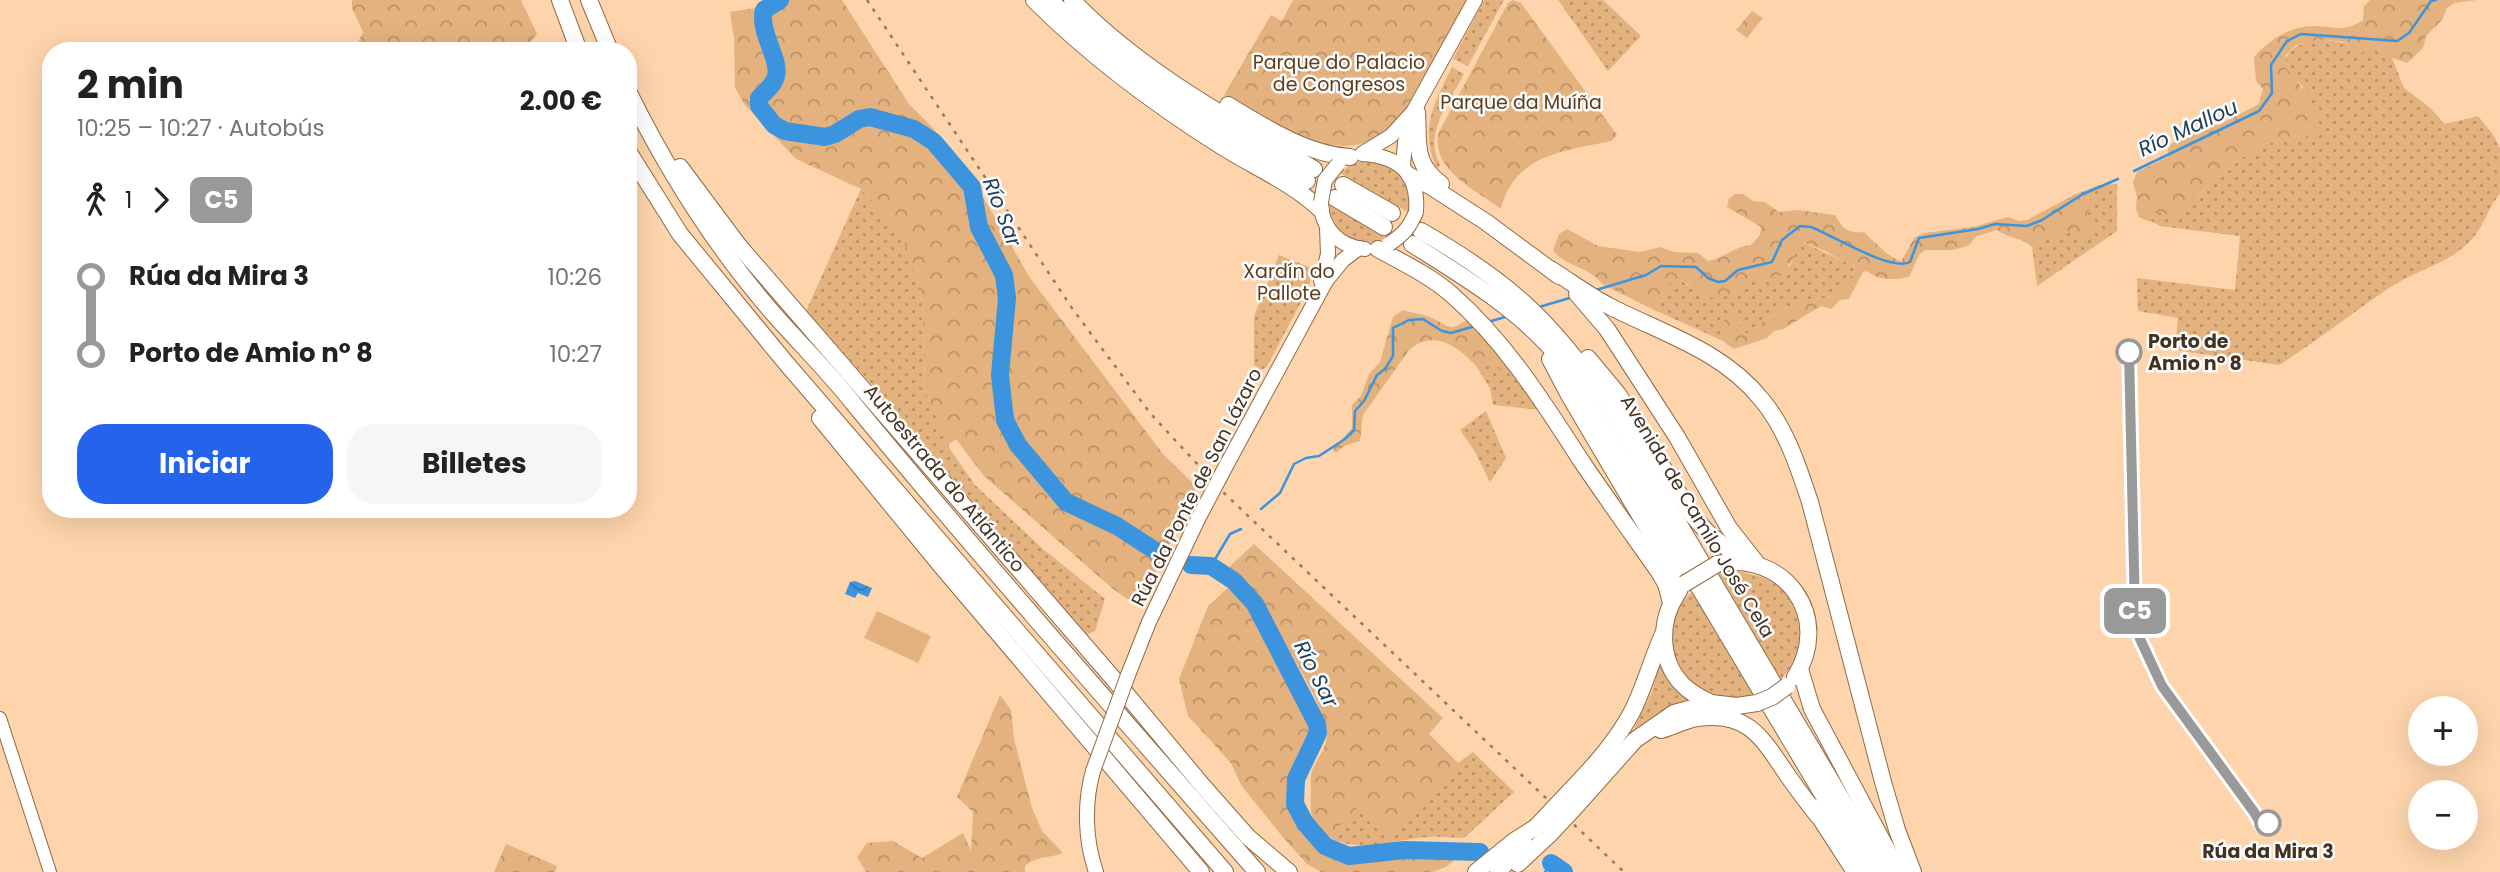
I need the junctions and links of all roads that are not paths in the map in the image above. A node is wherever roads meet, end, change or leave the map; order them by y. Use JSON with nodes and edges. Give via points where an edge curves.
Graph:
{"nodes":[{"id":1,"x":560,"y":0,"type":"edge"},
{"id":2,"x":589,"y":0,"type":"edge"},
{"id":3,"x":1034,"y":0,"type":"edge"},
{"id":4,"x":1050,"y":0,"type":"edge"},
{"id":5,"x":1072,"y":0,"type":"edge"},
{"id":6,"x":1475,"y":2,"type":"edge"},
{"id":7,"x":576,"y":42,"type":"edge"},
{"id":8,"x":606,"y":42,"type":"edge"},
{"id":9,"x":1128,"y":51,"type":"junction"},
{"id":10,"x":1419,"y":106,"type":"junction"},
{"id":11,"x":637,"y":109,"type":"edge"},
{"id":12,"x":643,"y":121,"type":"junction"},
{"id":13,"x":1350,"y":158,"type":"junction"},
{"id":14,"x":637,"y":165,"type":"edge"},
{"id":15,"x":1406,"y":171,"type":"junction"},
{"id":16,"x":1330,"y":199,"type":"junction"},
{"id":17,"x":1388,"y":220,"type":"dead end"},
{"id":18,"x":1486,"y":222,"type":"junction"},
{"id":19,"x":1327,"y":228,"type":"junction"},
{"id":20,"x":1384,"y":246,"type":"junction"},
{"id":21,"x":1359,"y":248,"type":"junction"},
{"id":22,"x":1552,"y":270,"type":"junction"},
{"id":23,"x":1313,"y":304,"type":"junction"},
{"id":24,"x":1546,"y":343,"type":"junction"},
{"id":25,"x":1570,"y":350,"type":"junction"},
{"id":26,"x":786,"y":363,"type":"junction"},
{"id":27,"x":1752,"y":564,"type":"junction"},
{"id":28,"x":1678,"y":593,"type":"junction"},
{"id":29,"x":1663,"y":634,"type":"junction"},
{"id":30,"x":1800,"y":669,"type":"junction"},
{"id":31,"x":1711,"y":703,"type":"junction"},
{"id":32,"x":1737,"y":706,"type":"junction"},
{"id":33,"x":0,"y":718,"type":"edge"},
{"id":34,"x":1652,"y":728,"type":"junction"},
{"id":35,"x":1573,"y":798,"type":"junction"},
{"id":36,"x":1818,"y":816,"type":"junction"},
{"id":37,"x":1543,"y":831,"type":"junction"},
{"id":38,"x":50,"y":872,"type":"edge"},
{"id":39,"x":1096,"y":872,"type":"edge"},
{"id":40,"x":1200,"y":872,"type":"edge"},
{"id":41,"x":1225,"y":872,"type":"edge"},
{"id":42,"x":1257,"y":872,"type":"edge"},
{"id":43,"x":1289,"y":872,"type":"edge"},
{"id":44,"x":1476,"y":872,"type":"edge"},
{"id":45,"x":1498,"y":872,"type":"edge"},
{"id":46,"x":1510,"y":872,"type":"edge"},
{"id":47,"x":1524,"y":872,"type":"edge"},
{"id":48,"x":1855,"y":872,"type":"edge"},
{"id":49,"x":1869,"y":872,"type":"edge"},
{"id":50,"x":1885,"y":872,"type":"edge"},
{"id":51,"x":1899,"y":872,"type":"edge"},
{"id":52,"x":1913,"y":872,"type":"edge"}],
"edges":[{"from":1,"to":7,"type":"highway"},
{"from":2,"to":8,"type":"highway"},
{"from":3,"to":16,"type":"highway","via":[[1122,79],[1222,147],[1298,192]]},
{"from":4,"to":9,"type":"highway","via":[[1156,89],[1310,175]]},
{"from":5,"to":9,"type":"highway"},
{"from":6,"to":10,"type":"main road"},
{"from":9,"to":13,"type":"highway","via":[[1140,48],[1176,74],[1298,143]]},
{"from":10,"to":13,"type":"main road","via":[[1391,136]]},
{"from":10,"to":15,"type":"main road","via":[[1405,142]]},
{"from":10,"to":18,"type":"highway","via":[[1422,165]]},
{"from":11,"to":12,"type":"highway","name":"Autoestrada do Atlántico"},
{"from":12,"to":42,"type":"highway","name":"Autoestrada do Atlántico","via":[[702,221],[772,311]]},
{"from":12,"to":43,"type":"highway","via":[[659,132],[739,246],[1202,785],[1248,837]]},
{"from":13,"to":15,"type":"main road","via":[[1382,156]]},
{"from":13,"to":16,"type":"main road","bridge":true,"via":[[1325,180]]},
{"from":14,"to":26,"type":"highway","via":[[680,234]]},
{"from":15,"to":18,"type":"highway"},
{"from":15,"to":20,"type":"main road","bridge":true,"via":[[1417,200],[1416,212],[1400,237]]},
{"from":16,"to":17,"type":"highway"},
{"from":16,"to":19,"type":"main road"},
{"from":18,"to":22,"type":"highway"},
{"from":19,"to":21,"type":"main road","via":[[1344,243]]},
{"from":19,"to":23,"type":"main road","name":"Rúa da Ponte de San Lázaro","via":[[1328,254]]},
{"from":20,"to":21,"type":"main road"},
{"from":20,"to":28,"type":"highway","via":[[1449,293],[1497,340],[1666,584]]},
{"from":21,"to":23,"type":"main road","name":"Rúa da Ponte de San Lázaro","via":[[1335,269]]},
{"from":22,"to":27,"type":"highway","via":[[1607,329]]},
{"from":22,"to":52,"type":"highway","via":[[1609,306],[1710,354],[1762,400],[1782,431],[1810,502],[1883,782]]},
{"from":23,"to":39,"type":"main road","name":"Rúa da Ponte de San Lázaro","bridge":true,"via":[[1198,519],[1128,675],[1093,771],[1087,803]]},
{"from":24,"to":25,"type":"highway","name":"Avenida de Camilo José Cela","via":[[1416,237],[1467,258],[1511,290]]},
{"from":24,"to":28,"type":"highway","via":[[1552,366],[1671,568]]},
{"from":24,"to":49,"type":"highway","name":"Avenida de Camilo José Cela","via":[[1595,413]]},
{"from":25,"to":27,"type":"highway","via":[[1585,355],[1618,394],[1700,525]]},
{"from":25,"to":50,"type":"highway","name":"Avenida de Camilo José Cela","via":[[1606,401]]},
{"from":26,"to":40,"type":"highway","via":[[793,386]]},
{"from":26,"to":41,"type":"highway"},
{"from":27,"to":28,"type":"highway","bridge":true,"via":[[1717,564]]},
{"from":27,"to":30,"type":"highway","via":[[1783,579],[1803,604],[1810,633]]},
{"from":28,"to":29,"type":"highway"},
{"from":29,"to":31,"type":"highway","via":[[1665,651],[1681,684]]},
{"from":29,"to":35,"type":"highway","via":[[1624,726]]},
{"from":30,"to":32,"type":"highway","bridge":true,"via":[[1787,687],[1772,697]]},
{"from":30,"to":51,"type":"highway","via":[[1812,709]]},
{"from":31,"to":32,"type":"highway"},
{"from":31,"to":34,"type":"highway","via":[[1674,713]]},
{"from":32,"to":36,"type":"highway","via":[[1770,734]]},
{"from":33,"to":38,"type":"street"},
{"from":34,"to":35,"type":"highway"},
{"from":34,"to":36,"type":"highway","via":[[1663,730],[1711,717],[1744,723],[1772,749]]},
{"from":35,"to":37,"type":"highway","bridge":true},
{"from":36,"to":48,"type":"highway"},
{"from":37,"to":44,"type":"highway","via":[[1514,841]]},
{"from":37,"to":45,"type":"highway"},
{"from":37,"to":46,"type":"highway"},
{"from":37,"to":47,"type":"highway"}]}
